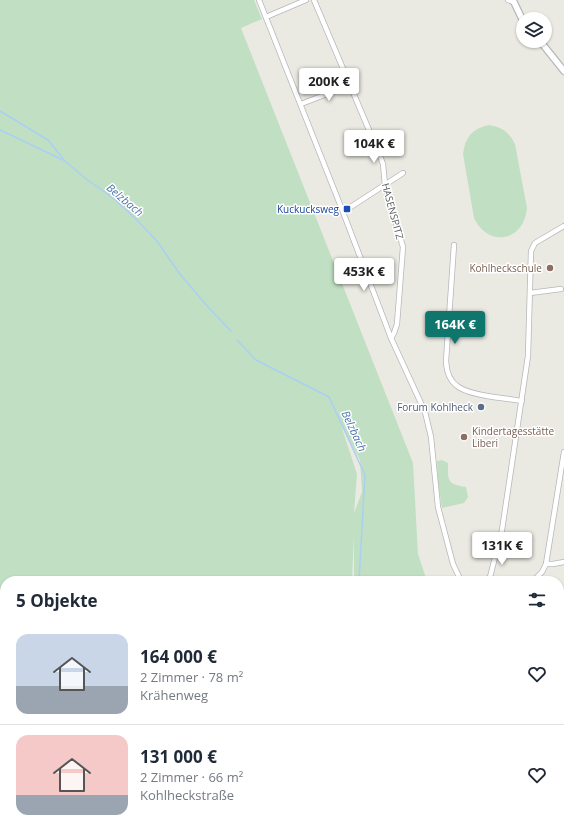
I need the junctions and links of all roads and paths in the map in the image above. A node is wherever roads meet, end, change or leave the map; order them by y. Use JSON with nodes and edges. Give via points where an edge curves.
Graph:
{"nodes":[{"id":1,"x":259,"y":0,"type":"edge"},
{"id":2,"x":306,"y":0,"type":"edge"},
{"id":3,"x":314,"y":0,"type":"edge"},
{"id":4,"x":512,"y":1,"type":"edge"},
{"id":5,"x":518,"y":12,"type":"edge"},
{"id":6,"x":266,"y":17,"type":"junction"},
{"id":7,"x":546,"y":48,"type":"edge"},
{"id":8,"x":564,"y":71,"type":"edge"},
{"id":9,"x":350,"y":85,"type":"junction"},
{"id":10,"x":301,"y":104,"type":"junction"},
{"id":11,"x":403,"y":173,"type":"dead end"},
{"id":12,"x":385,"y":185,"type":"junction"},
{"id":13,"x":343,"y":212,"type":"junction"},
{"id":14,"x":564,"y":226,"type":"edge"},
{"id":15,"x":454,"y":245,"type":"dead end"},
{"id":16,"x":561,"y":289,"type":"dead end"},
{"id":17,"x":530,"y":293,"type":"junction"},
{"id":18,"x":391,"y":338,"type":"junction"},
{"id":19,"x":522,"y":402,"type":"junction"},
{"id":20,"x":564,"y":452,"type":"edge"},
{"id":21,"x":562,"y":474,"type":"edge"},
{"id":22,"x":564,"y":562,"type":"edge"},
{"id":23,"x":546,"y":564,"type":"junction"},
{"id":24,"x":459,"y":576,"type":"edge"},
{"id":25,"x":490,"y":576,"type":"edge"},
{"id":26,"x":538,"y":576,"type":"edge"}],
"edges":[{"from":1,"to":6,"type":"street"},
{"from":2,"to":6,"type":"street"},
{"from":3,"to":9,"type":"street","name":"HASENSPITZ"},
{"from":4,"to":5,"type":"street"},
{"from":6,"to":10,"type":"street"},
{"from":7,"to":8,"type":"street"},
{"from":9,"to":10,"type":"street"},
{"from":9,"to":12,"type":"street","name":"HASENSPITZ","via":[[380,156]]},
{"from":10,"to":13,"type":"street"},
{"from":11,"to":12,"type":"street"},
{"from":12,"to":13,"type":"street"},
{"from":12,"to":18,"type":"street","name":"HASENSPITZ","via":[[403,247],[397,324]]},
{"from":13,"to":18,"type":"street"},
{"from":14,"to":17,"type":"street","via":[[532,246]]},
{"from":15,"to":19,"type":"street","via":[[446,361],[448,374],[454,384],[468,392]]},
{"from":16,"to":17,"type":"street"},
{"from":17,"to":19,"type":"street","via":[[528,356]]},
{"from":18,"to":24,"type":"street","via":[[425,412],[433,452],[438,507],[449,551]]},
{"from":19,"to":25,"type":"street","via":[[502,530]]},
{"from":20,"to":21,"type":"street"},
{"from":21,"to":23,"type":"street"},
{"from":22,"to":23,"type":"street"},
{"from":23,"to":26,"type":"street"}]}
